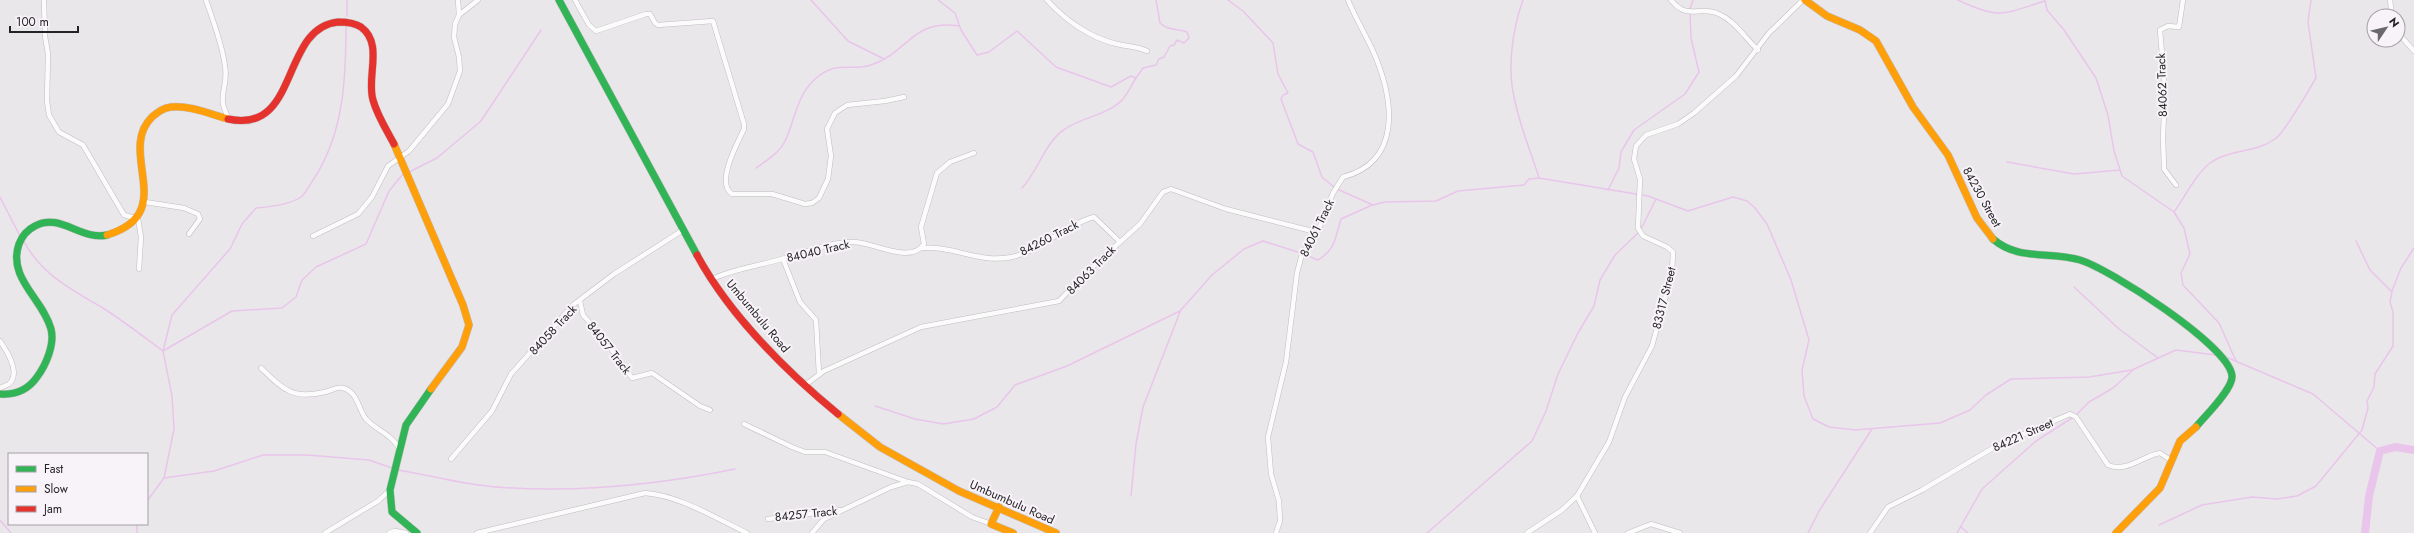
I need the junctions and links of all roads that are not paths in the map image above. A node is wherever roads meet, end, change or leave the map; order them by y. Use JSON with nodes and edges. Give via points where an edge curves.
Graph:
{"nodes":[{"id":1,"x":44,"y":0,"type":"edge"},
{"id":2,"x":206,"y":0,"type":"edge"},
{"id":3,"x":458,"y":0,"type":"edge"},
{"id":4,"x":478,"y":0,"type":"edge"},
{"id":5,"x":559,"y":0,"type":"edge"},
{"id":6,"x":575,"y":0,"type":"edge"},
{"id":7,"x":1047,"y":0,"type":"edge"},
{"id":8,"x":1348,"y":0,"type":"edge"},
{"id":9,"x":1671,"y":0,"type":"edge"},
{"id":10,"x":1804,"y":0,"type":"edge"},
{"id":11,"x":2183,"y":0,"type":"edge"},
{"id":12,"x":460,"y":15,"type":"junction"},
{"id":13,"x":2406,"y":42,"type":"edge"},
{"id":14,"x":1758,"y":50,"type":"junction"},
{"id":15,"x":1147,"y":51,"type":"dead end"},
{"id":16,"x":2414,"y":51,"type":"edge"},
{"id":17,"x":904,"y":97,"type":"dead end"},
{"id":18,"x":229,"y":119,"type":"junction"},
{"id":19,"x":974,"y":153,"type":"dead end"},
{"id":20,"x":401,"y":158,"type":"junction"},
{"id":21,"x":2176,"y":185,"type":"dead end"},
{"id":22,"x":145,"y":202,"type":"junction"},
{"id":23,"x":137,"y":217,"type":"junction"},
{"id":24,"x":683,"y":230,"type":"junction"},
{"id":25,"x":1316,"y":232,"type":"junction"},
{"id":26,"x":189,"y":234,"type":"dead end"},
{"id":27,"x":313,"y":236,"type":"dead end"},
{"id":28,"x":1120,"y":242,"type":"junction"},
{"id":29,"x":921,"y":248,"type":"junction"},
{"id":30,"x":783,"y":259,"type":"junction"},
{"id":31,"x":138,"y":269,"type":"dead end"},
{"id":32,"x":712,"y":279,"type":"junction"},
{"id":33,"x":580,"y":301,"type":"junction"},
{"id":34,"x":0,"y":341,"type":"edge"},
{"id":35,"x":261,"y":368,"type":"dead end"},
{"id":36,"x":819,"y":374,"type":"junction"},
{"id":37,"x":805,"y":385,"type":"junction"},
{"id":38,"x":0,"y":388,"type":"edge"},
{"id":39,"x":0,"y":394,"type":"edge"},
{"id":40,"x":710,"y":410,"type":"dead end"},
{"id":41,"x":744,"y":424,"type":"dead end"},
{"id":42,"x":400,"y":449,"type":"junction"},
{"id":43,"x":451,"y":458,"type":"dead end"},
{"id":44,"x":2172,"y":461,"type":"junction"},
{"id":45,"x":908,"y":482,"type":"junction"},
{"id":46,"x":390,"y":490,"type":"junction"},
{"id":47,"x":1577,"y":496,"type":"junction"},
{"id":48,"x":998,"y":507,"type":"junction"},
{"id":49,"x":843,"y":510,"type":"junction"},
{"id":50,"x":768,"y":519,"type":"dead end"},
{"id":51,"x":991,"y":524,"type":"junction"},
{"id":52,"x":325,"y":533,"type":"edge"},
{"id":53,"x":389,"y":533,"type":"edge"},
{"id":54,"x":406,"y":533,"type":"edge"},
{"id":55,"x":416,"y":533,"type":"edge"},
{"id":56,"x":477,"y":533,"type":"edge"},
{"id":57,"x":747,"y":533,"type":"edge"},
{"id":58,"x":812,"y":533,"type":"edge"},
{"id":59,"x":1013,"y":533,"type":"edge"},
{"id":60,"x":1056,"y":533,"type":"edge"},
{"id":61,"x":1276,"y":533,"type":"edge"},
{"id":62,"x":1527,"y":533,"type":"edge"},
{"id":63,"x":1595,"y":533,"type":"edge"},
{"id":64,"x":1628,"y":533,"type":"edge"},
{"id":65,"x":1680,"y":533,"type":"edge"},
{"id":66,"x":1870,"y":533,"type":"edge"},
{"id":67,"x":2116,"y":533,"type":"edge"}],
"edges":[{"from":1,"to":23,"type":"street","via":[[48,54],[46,101],[51,122],[60,132],[83,145],[124,215]]},
{"from":2,"to":18,"type":"street","via":[[225,66],[225,86],[221,103]]},
{"from":3,"to":12,"type":"street"},
{"from":4,"to":12,"type":"street"},
{"from":5,"to":24,"type":"street","name":"Umbumbulu Road"},
{"from":6,"to":17,"type":"street","via":[[589,25],[596,31],[646,14],[650,14],[658,25],[713,21],[744,124],[729,160],[728,190],[736,195],[772,194],[805,204],[812,203],[819,198],[828,179],[831,156],[827,129],[835,113],[847,105]]},
{"from":7,"to":15,"type":"street","via":[[1075,25],[1091,34],[1118,44],[1138,46]]},
{"from":8,"to":25,"type":"street","name":"84061 Track","via":[[1382,76],[1387,96],[1388,135],[1372,163],[1363,170],[1343,177]]},
{"from":9,"to":14,"type":"street","via":[[1681,10],[1719,14],[1729,20]]},
{"from":10,"to":14,"type":"street","name":"83317 Street","via":[[1769,33]]},
{"from":10,"to":44,"type":"street","name":"84230 Street","via":[[1830,18],[1866,32],[1876,41],[1908,99],[1947,154],[1978,218],[1988,234],[2001,246],[2013,252],[2072,258],[2089,263],[2161,306],[2218,352],[2230,368],[2232,378],[2229,387],[2195,429],[2180,441]]},
{"from":11,"to":21,"type":"street","name":"84062 Track","via":[[2179,27],[2168,26],[2160,30],[2165,91],[2164,169]]},
{"from":12,"to":20,"type":"street","via":[[454,29],[460,63],[454,90],[433,124]]},
{"from":13,"to":16,"type":"street"},
{"from":14,"to":47,"type":"street","name":"83317 Street","via":[[1736,76],[1686,120],[1646,135],[1633,153],[1640,179],[1638,228],[1643,236],[1673,252],[1672,273],[1652,346],[1625,397],[1609,442]]},
{"from":18,"to":20,"type":"street","via":[[250,120],[270,110],[307,43],[318,30],[338,22],[355,24],[365,30],[371,44],[375,66],[371,92]]},
{"from":18,"to":22,"type":"street","via":[[173,107],[155,112],[146,122],[141,140]]},
{"from":19,"to":29,"type":"street","via":[[950,162],[937,173],[921,227],[924,244]]},
{"from":20,"to":27,"type":"street","via":[[388,166],[372,197],[358,214]]},
{"from":20,"to":42,"type":"street","via":[[469,325],[462,347],[406,425]]},
{"from":22,"to":23,"type":"street"},
{"from":22,"to":26,"type":"street","via":[[184,208],[198,214],[200,219]]},
{"from":23,"to":31,"type":"street","via":[[141,237]]},
{"from":23,"to":39,"type":"street","via":[[123,228],[106,235],[96,235],[48,221],[34,225],[22,238],[16,252],[17,266],[24,283],[48,320],[51,340],[43,367],[34,382],[18,393]]},
{"from":24,"to":32,"type":"street","name":"Umbumbulu Road"},
{"from":24,"to":33,"type":"street","name":"84058 Track","via":[[614,274]]},
{"from":25,"to":28,"type":"street","name":"84063 Track","via":[[1226,209],[1171,189],[1163,192],[1140,224]]},
{"from":25,"to":61,"type":"street","name":"84061 Track","via":[[1302,254],[1297,273],[1286,362],[1268,437],[1271,474],[1279,501],[1280,521]]},
{"from":28,"to":29,"type":"street","name":"84260 Track","via":[[1094,217],[1013,256],[977,257],[945,248]]},
{"from":28,"to":36,"type":"street","name":"84063 Track","via":[[1059,301],[970,320],[921,327]]},
{"from":29,"to":30,"type":"street","name":"84040 Track","via":[[904,255],[884,247],[848,242]]},
{"from":30,"to":32,"type":"street","name":"84040 Track","via":[[732,270]]},
{"from":30,"to":36,"type":"street","via":[[800,302],[816,320]]},
{"from":32,"to":37,"type":"street","name":"Umbumbulu Road","via":[[769,350]]},
{"from":33,"to":40,"type":"street","name":"84057 Track","via":[[583,314],[632,378],[652,373],[700,406]]},
{"from":33,"to":43,"type":"street","name":"84058 Track","via":[[573,305],[511,374],[492,411]]},
{"from":34,"to":38,"type":"street","via":[[11,361],[14,375],[9,384]]},
{"from":35,"to":42,"type":"street","via":[[289,392],[305,394],[339,388],[346,390],[356,398],[366,419],[391,436]]},
{"from":36,"to":37,"type":"street","name":"84063 Track"},
{"from":37,"to":48,"type":"street","name":"Umbumbulu Road","via":[[880,447],[943,482]]},
{"from":41,"to":45,"type":"street","via":[[792,448],[805,452],[825,452]]},
{"from":42,"to":46,"type":"street"},
{"from":44,"to":66,"type":"street","name":"84221 Street","via":[[2160,453],[2124,467],[2113,467],[2102,458],[2076,417],[2070,414],[1998,445],[1888,507]]},
{"from":44,"to":67,"type":"street","via":[[2160,488]]},
{"from":45,"to":49,"type":"street"},
{"from":45,"to":51,"type":"street","via":[[918,484],[972,517]]},
{"from":46,"to":52,"type":"street","via":[[378,501]]},
{"from":46,"to":55,"type":"street","via":[[392,512]]},
{"from":47,"to":62,"type":"street","name":"83317 Street","via":[[1562,510]]},
{"from":47,"to":63,"type":"street"},
{"from":48,"to":51,"type":"street"},
{"from":48,"to":60,"type":"street","name":"Umbumbulu Road"},
{"from":49,"to":50,"type":"street","name":"84257 Track"},
{"from":49,"to":58,"type":"street","via":[[824,519]]},
{"from":51,"to":59,"type":"street"},
{"from":53,"to":54,"type":"street"},
{"from":56,"to":57,"type":"street","via":[[645,493],[660,494],[684,503]]},
{"from":64,"to":65,"type":"street","via":[[1651,524]]}]}
